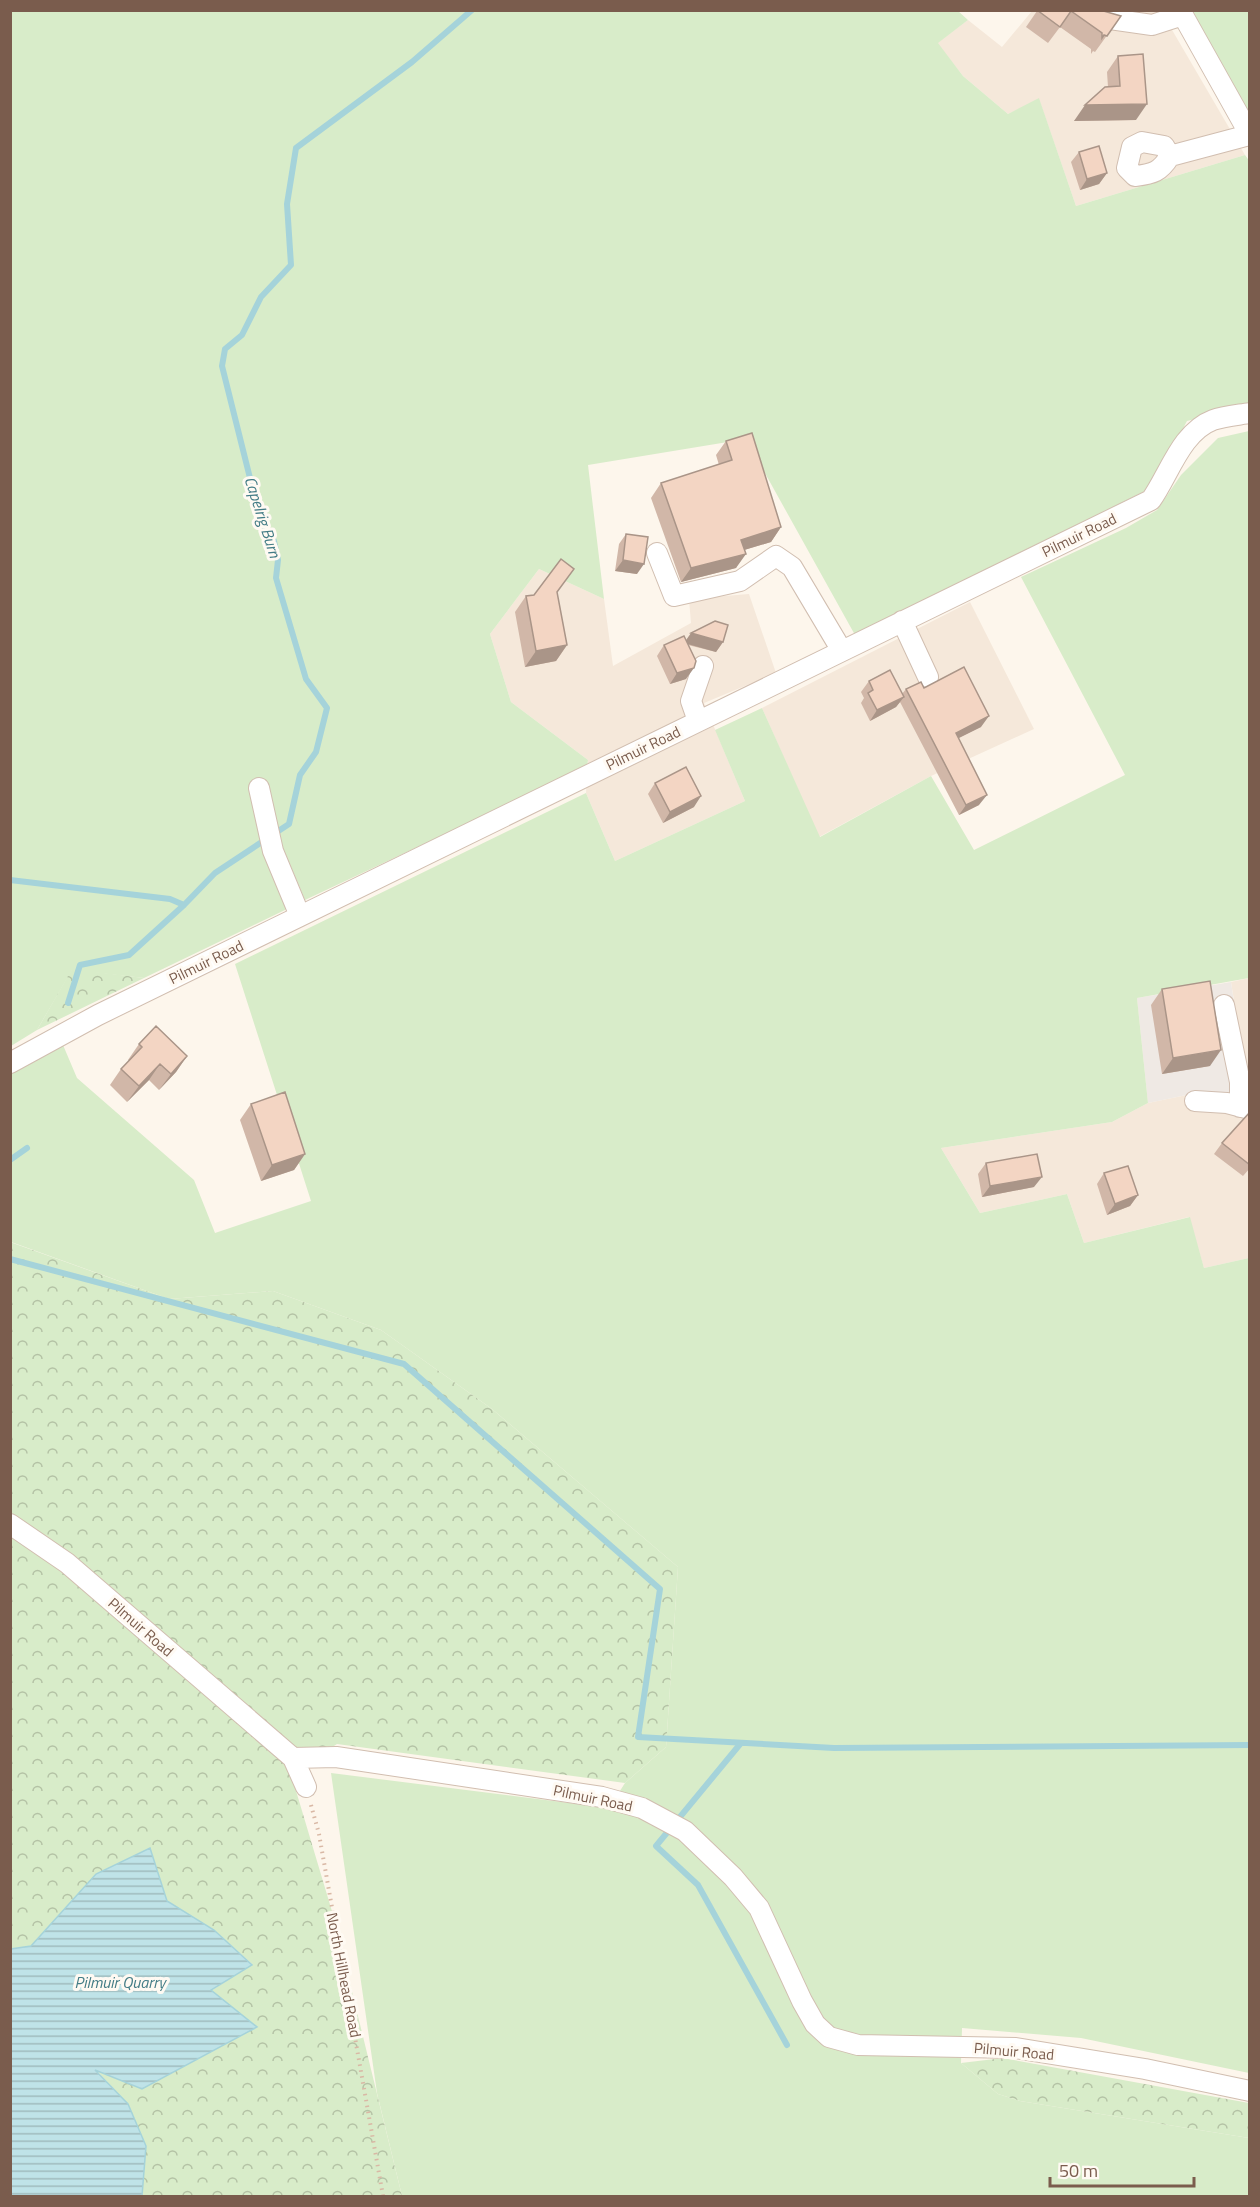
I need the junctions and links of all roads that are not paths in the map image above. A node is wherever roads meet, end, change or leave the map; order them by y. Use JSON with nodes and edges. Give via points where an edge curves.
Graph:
{"nodes":[{"id":1,"x":1182,"y":13,"type":"edge"},
{"id":2,"x":1096,"y":17,"type":"edge"},
{"id":3,"x":1249,"y":135,"type":"edge"},
{"id":4,"x":1170,"y":156,"type":"dead end"},
{"id":5,"x":1250,"y":413,"type":"edge"},
{"id":6,"x":657,"y":553,"type":"dead end"},
{"id":7,"x":902,"y":621,"type":"junction"},
{"id":8,"x":842,"y":651,"type":"junction"},
{"id":9,"x":703,"y":666,"type":"dead end"},
{"id":10,"x":928,"y":677,"type":"dead end"},
{"id":11,"x":698,"y":721,"type":"junction"},
{"id":12,"x":259,"y":788,"type":"dead end"},
{"id":13,"x":300,"y":916,"type":"junction"},
{"id":14,"x":1224,"y":1005,"type":"dead end"},
{"id":15,"x":10,"y":1063,"type":"edge"},
{"id":16,"x":1196,"y":1101,"type":"dead end"},
{"id":17,"x":1245,"y":1108,"type":"edge"},
{"id":18,"x":10,"y":1524,"type":"edge"},
{"id":19,"x":293,"y":1758,"type":"junction"},
{"id":20,"x":306,"y":1787,"type":"road end"},
{"id":21,"x":1250,"y":2091,"type":"edge"}],
"edges":[{"from":1,"to":2,"type":"street","via":[[1152,25]]},
{"from":1,"to":3,"type":"street"},
{"from":3,"to":4,"type":"street"},
{"from":5,"to":7,"type":"street","name":"Pilmuir Road","via":[[1213,420],[1199,427],[1151,500]]},
{"from":6,"to":8,"type":"street","via":[[674,596],[740,581],[776,556],[792,567]]},
{"from":7,"to":8,"type":"street","name":"Pilmuir Road"},
{"from":7,"to":10,"type":"street"},
{"from":8,"to":11,"type":"street","name":"Pilmuir Road"},
{"from":9,"to":11,"type":"street","via":[[691,701]]},
{"from":11,"to":13,"type":"street","name":"Pilmuir Road"},
{"from":12,"to":13,"type":"street","via":[[273,851]]},
{"from":13,"to":15,"type":"street","name":"Pilmuir Road","via":[[98,1015]]},
{"from":14,"to":17,"type":"street"},
{"from":16,"to":17,"type":"street"},
{"from":18,"to":19,"type":"street","name":"Pilmuir Road","via":[[67,1563]]},
{"from":19,"to":20,"type":"street"},
{"from":19,"to":21,"type":"street","name":"Pilmuir Road","via":[[336,1757],[427,1770],[602,1797],[642,1808],[685,1831],[759,1908],[802,2001],[815,2024],[829,2037],[858,2044],[1016,2048]]}]}
